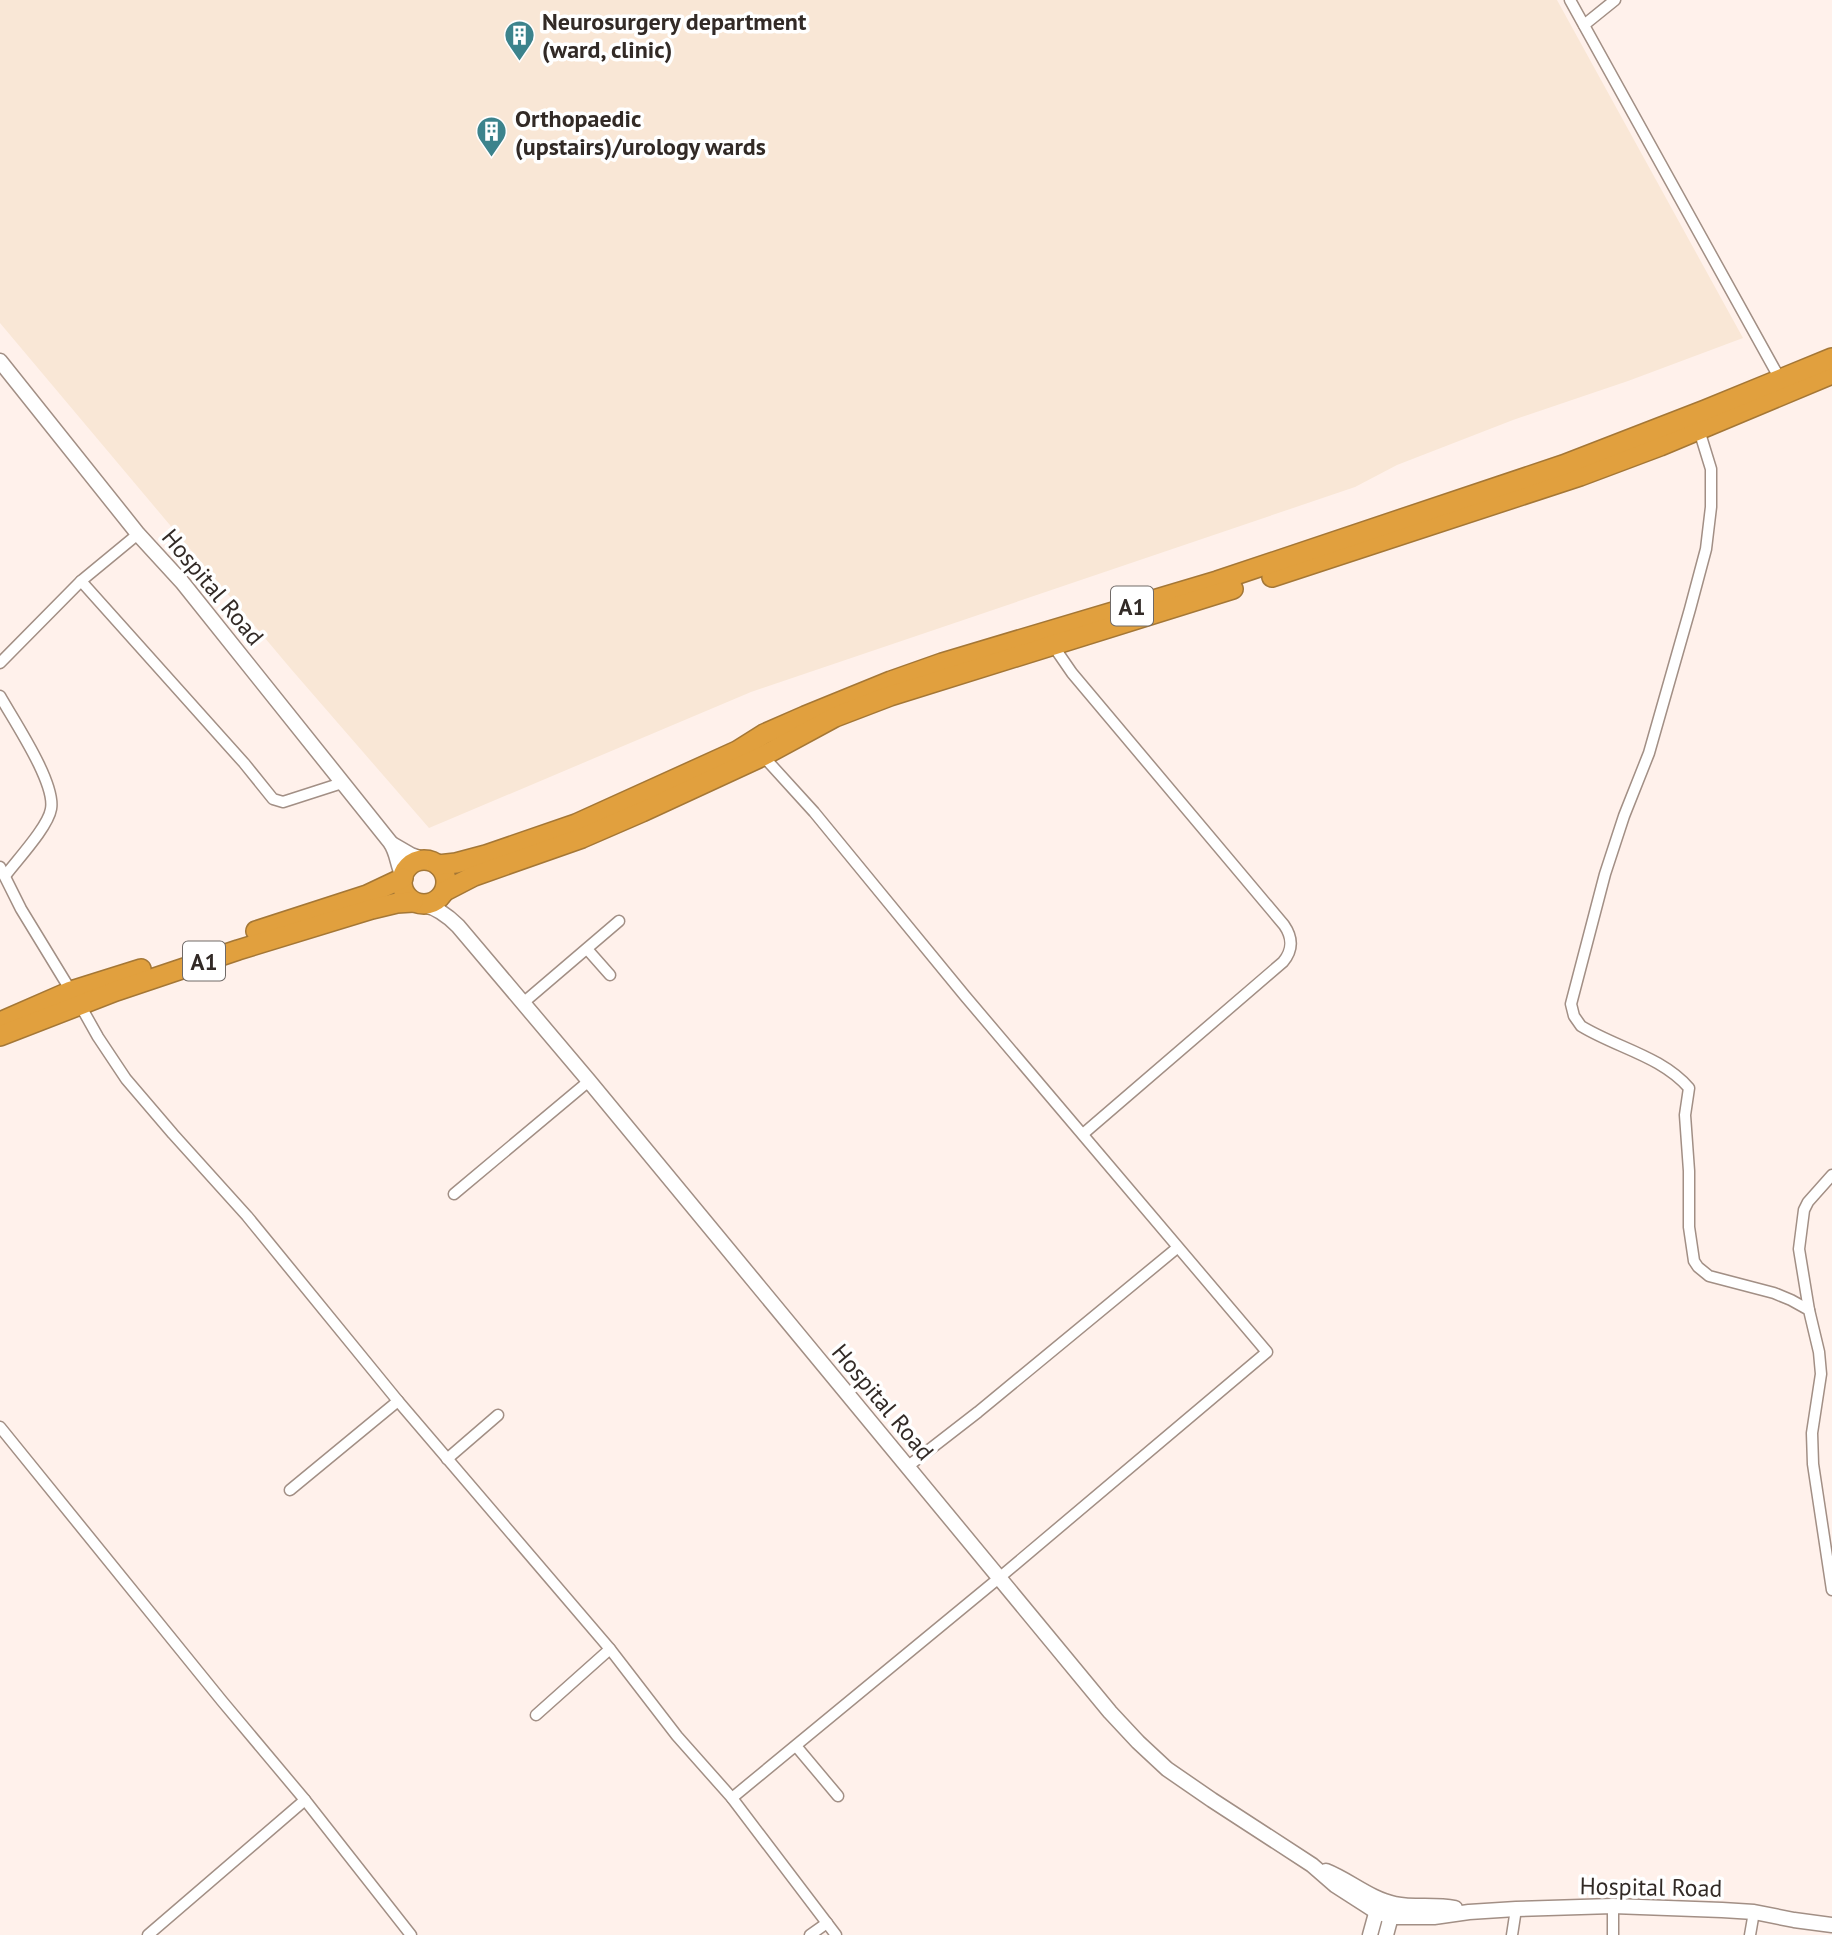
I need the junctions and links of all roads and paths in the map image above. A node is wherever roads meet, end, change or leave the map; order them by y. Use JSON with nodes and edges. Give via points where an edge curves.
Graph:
{"nodes":[{"id":1,"x":1570,"y":0,"type":"edge"},
{"id":2,"x":1615,"y":0,"type":"edge"},
{"id":3,"x":1584,"y":25,"type":"junction"},
{"id":4,"x":1832,"y":358,"type":"edge"},
{"id":5,"x":0,"y":361,"type":"edge"},
{"id":6,"x":1832,"y":374,"type":"edge"},
{"id":7,"x":1780,"y":379,"type":"junction"},
{"id":8,"x":1699,"y":430,"type":"junction"},
{"id":9,"x":138,"y":534,"type":"junction"},
{"id":10,"x":81,"y":581,"type":"junction"},
{"id":11,"x":1052,"y":644,"type":"junction"},
{"id":12,"x":0,"y":663,"type":"edge"},
{"id":13,"x":0,"y":696,"type":"edge"},
{"id":14,"x":763,"y":756,"type":"junction"},
{"id":15,"x":342,"y":783,"type":"junction"},
{"id":16,"x":390,"y":842,"type":"junction"},
{"id":17,"x":432,"y":863,"type":"junction"},
{"id":18,"x":401,"y":874,"type":"junction"},
{"id":19,"x":4,"y":880,"type":"edge"},
{"id":20,"x":445,"y":892,"type":"junction"},
{"id":21,"x":418,"y":904,"type":"junction"},
{"id":22,"x":619,"y":921,"type":"dead end"},
{"id":23,"x":458,"y":926,"type":"junction"},
{"id":24,"x":587,"y":948,"type":"junction"},
{"id":25,"x":610,"y":975,"type":"dead end"},
{"id":26,"x":76,"y":998,"type":"junction"},
{"id":27,"x":523,"y":1003,"type":"junction"},
{"id":28,"x":0,"y":1022,"type":"edge"},
{"id":29,"x":0,"y":1036,"type":"edge"},
{"id":30,"x":589,"y":1081,"type":"junction"},
{"id":31,"x":1083,"y":1134,"type":"junction"},
{"id":32,"x":1832,"y":1175,"type":"edge"},
{"id":33,"x":454,"y":1194,"type":"dead end"},
{"id":34,"x":1177,"y":1248,"type":"junction"},
{"id":35,"x":1809,"y":1310,"type":"junction"},
{"id":36,"x":398,"y":1401,"type":"junction"},
{"id":37,"x":498,"y":1415,"type":"dead end"},
{"id":38,"x":0,"y":1427,"type":"edge"},
{"id":39,"x":447,"y":1460,"type":"junction"},
{"id":40,"x":907,"y":1466,"type":"junction"},
{"id":41,"x":290,"y":1490,"type":"dead end"},
{"id":42,"x":1831,"y":1567,"type":"edge"},
{"id":43,"x":999,"y":1578,"type":"junction"},
{"id":44,"x":1832,"y":1590,"type":"edge"},
{"id":45,"x":610,"y":1649,"type":"junction"},
{"id":46,"x":536,"y":1715,"type":"dead end"},
{"id":47,"x":796,"y":1746,"type":"junction"},
{"id":48,"x":838,"y":1796,"type":"dead end"},
{"id":49,"x":732,"y":1798,"type":"junction"},
{"id":50,"x":305,"y":1800,"type":"junction"},
{"id":51,"x":1378,"y":1905,"type":"junction"},
{"id":52,"x":1613,"y":1906,"type":"junction"},
{"id":53,"x":1516,"y":1909,"type":"junction"},
{"id":54,"x":1393,"y":1910,"type":"junction"},
{"id":55,"x":1754,"y":1912,"type":"junction"},
{"id":56,"x":827,"y":1923,"type":"junction"},
{"id":57,"x":1832,"y":1925,"type":"edge"},
{"id":58,"x":151,"y":1934,"type":"edge"},
{"id":59,"x":411,"y":1935,"type":"edge"},
{"id":60,"x":810,"y":1935,"type":"edge"},
{"id":61,"x":836,"y":1935,"type":"edge"},
{"id":62,"x":1370,"y":1935,"type":"edge"},
{"id":63,"x":1386,"y":1935,"type":"edge"},
{"id":64,"x":1512,"y":1935,"type":"edge"},
{"id":65,"x":1613,"y":1935,"type":"edge"},
{"id":66,"x":1749,"y":1935,"type":"edge"}],
"edges":[{"from":1,"to":3,"type":"street"},
{"from":2,"to":3,"type":"street"},
{"from":3,"to":7,"type":"street"},
{"from":4,"to":7,"type":"highway","number":"A1"},
{"from":5,"to":9,"type":"street","name":"Hospital Road"},
{"from":6,"to":8,"type":"highway","number":"A1"},
{"from":7,"to":17,"type":"highway","number":"A1","via":[[1606,449],[1442,507],[891,681],[764,734],[576,824],[486,855]]},
{"from":8,"to":11,"type":"highway","number":"A1","via":[[1482,509]]},
{"from":8,"to":35,"type":"street","via":[[1712,469],[1706,549],[1649,753],[1605,874],[1571,998],[1572,1010],[1581,1026],[1659,1063],[1689,1088],[1685,1115],[1689,1227],[1698,1268],[1709,1276],[1774,1293]]},
{"from":9,"to":10,"type":"street"},
{"from":9,"to":15,"type":"street","name":"Hospital Road","via":[[182,582]]},
{"from":10,"to":12,"type":"street"},
{"from":10,"to":15,"type":"street","via":[[273,799],[283,802]]},
{"from":11,"to":14,"type":"highway","number":"A1","via":[[835,717]]},
{"from":11,"to":31,"type":"street","via":[[1284,925],[1291,940],[1283,962]]},
{"from":13,"to":19,"type":"street","via":[[51,795],[46,823]]},
{"from":14,"to":20,"type":"highway","number":"A1","via":[[594,833],[484,872]]},
{"from":14,"to":31,"type":"street"},
{"from":15,"to":16,"type":"street","name":"Hospital Road"},
{"from":16,"to":17,"type":"street"},
{"from":16,"to":18,"type":"street"},
{"from":17,"to":18,"type":"highway","via":[[410,865]]},
{"from":17,"to":20,"type":"highway","via":[[446,875]]},
{"from":18,"to":21,"type":"highway","via":[[403,890]]},
{"from":18,"to":26,"type":"highway","number":"A1","via":[[380,889]]},
{"from":19,"to":26,"type":"street"},
{"from":20,"to":21,"type":"highway","via":[[434,903]]},
{"from":20,"to":23,"type":"street"},
{"from":21,"to":23,"type":"street","via":[[433,907]]},
{"from":21,"to":26,"type":"highway","number":"A1","via":[[372,909]]},
{"from":22,"to":24,"type":"street"},
{"from":23,"to":27,"type":"street","name":"Hospital Road"},
{"from":24,"to":25,"type":"street"},
{"from":24,"to":27,"type":"street"},
{"from":26,"to":28,"type":"highway","number":"A1"},
{"from":26,"to":29,"type":"highway","number":"A1"},
{"from":26,"to":36,"type":"street","via":[[126,1079],[247,1216]]},
{"from":27,"to":30,"type":"street","name":"Hospital Road"},
{"from":30,"to":33,"type":"street"},
{"from":30,"to":40,"type":"street","name":"Hospital Road"},
{"from":31,"to":34,"type":"street"},
{"from":32,"to":35,"type":"street","via":[[1804,1210],[1799,1249]]},
{"from":34,"to":40,"type":"street"},
{"from":34,"to":43,"type":"street","via":[[1267,1352]]},
{"from":35,"to":42,"type":"street","via":[[1821,1374],[1812,1433],[1813,1464]]},
{"from":36,"to":39,"type":"street"},
{"from":36,"to":41,"type":"street"},
{"from":37,"to":39,"type":"street"},
{"from":38,"to":50,"type":"street"},
{"from":39,"to":45,"type":"street"},
{"from":40,"to":43,"type":"street","name":"Hospital Road"},
{"from":42,"to":44,"type":"street"},
{"from":43,"to":47,"type":"street"},
{"from":43,"to":51,"type":"street","name":"Hospital Road","via":[[1110,1712],[1167,1769],[1335,1885]]},
{"from":45,"to":46,"type":"street"},
{"from":45,"to":49,"type":"street"},
{"from":47,"to":48,"type":"street"},
{"from":47,"to":49,"type":"street"},
{"from":49,"to":56,"type":"street"},
{"from":50,"to":58,"type":"street"},
{"from":50,"to":59,"type":"street"},
{"from":51,"to":54,"type":"street","name":"Hospital Road"},
{"from":51,"to":62,"type":"street"},
{"from":52,"to":53,"type":"street","name":"Hospital Road"},
{"from":52,"to":55,"type":"street","name":"Hospital Road"},
{"from":52,"to":65,"type":"street"},
{"from":53,"to":54,"type":"street","name":"Hospital Road","via":[[1434,1917]]},
{"from":53,"to":64,"type":"street"},
{"from":54,"to":63,"type":"street"},
{"from":55,"to":57,"type":"street","name":"Hospital Road"},
{"from":55,"to":66,"type":"street"},
{"from":56,"to":60,"type":"street"},
{"from":56,"to":61,"type":"street"}]}
